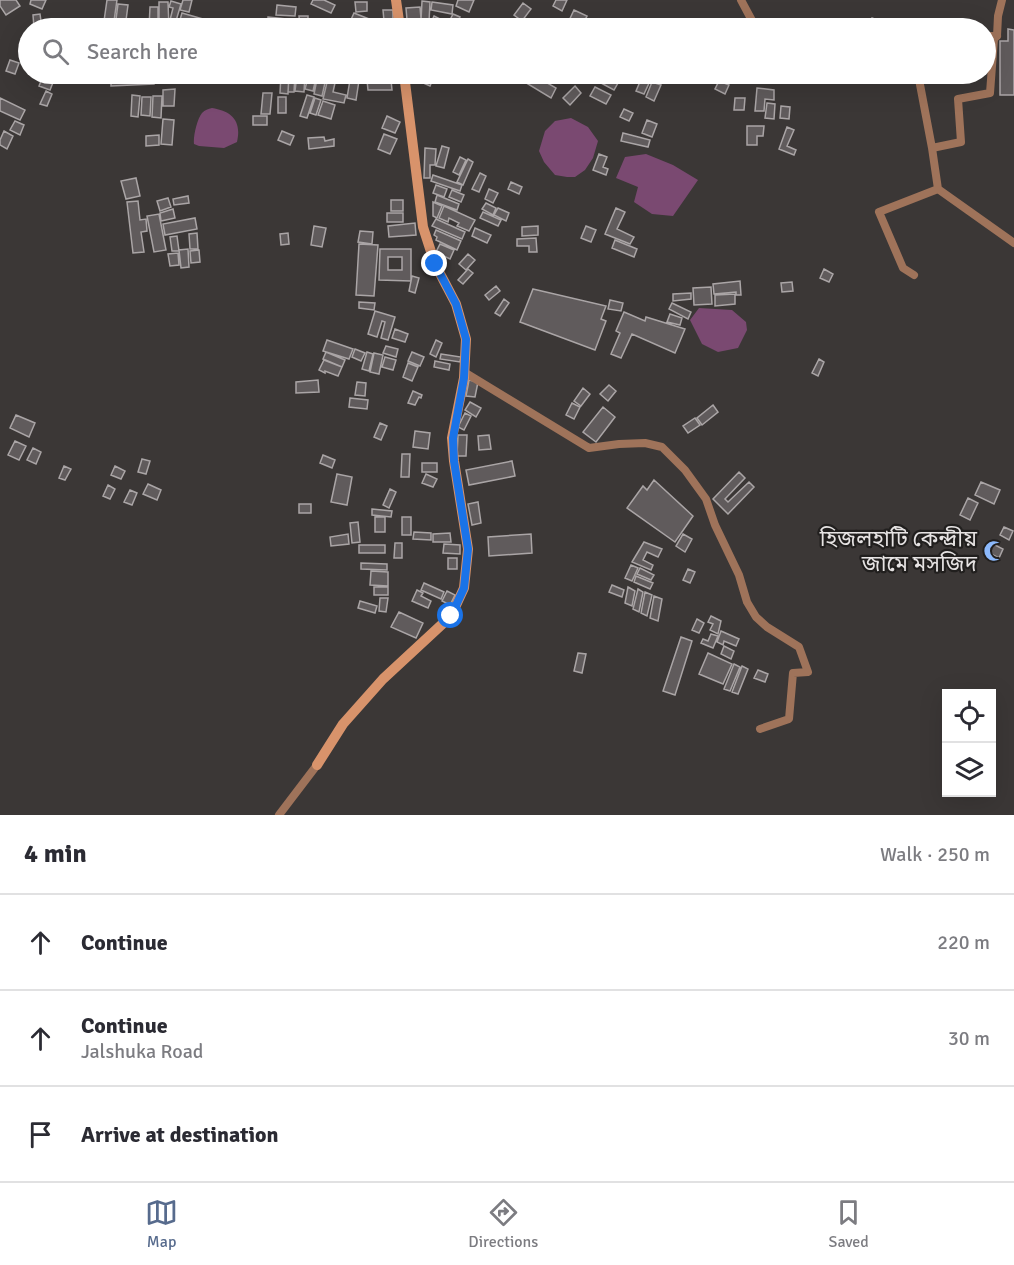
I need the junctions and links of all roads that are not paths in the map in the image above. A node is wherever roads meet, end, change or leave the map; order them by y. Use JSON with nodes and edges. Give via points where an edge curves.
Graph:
{"nodes":[{"id":1,"x":396,"y":0,"type":"edge"},
{"id":2,"x":741,"y":0,"type":"edge"},
{"id":3,"x":1002,"y":0,"type":"edge"},
{"id":4,"x":398,"y":18,"type":"edge"},
{"id":5,"x":751,"y":18,"type":"edge"},
{"id":6,"x":997,"y":36,"type":"edge"},
{"id":7,"x":405,"y":84,"type":"edge"},
{"id":8,"x":920,"y":84,"type":"edge"},
{"id":9,"x":991,"y":84,"type":"edge"},
{"id":10,"x":932,"y":148,"type":"junction"},
{"id":11,"x":938,"y":189,"type":"junction"},
{"id":12,"x":1014,"y":243,"type":"edge"},
{"id":13,"x":914,"y":275,"type":"dead end"},
{"id":14,"x":464,"y":372,"type":"junction"},
{"id":15,"x":759,"y":729,"type":"dead end"},
{"id":16,"x":317,"y":765,"type":"joint"},
{"id":17,"x":279,"y":815,"type":"edge"}],
"edges":[{"from":1,"to":4,"type":"street"},
{"from":2,"to":5,"type":"street"},
{"from":3,"to":6,"type":"street"},
{"from":7,"to":14,"type":"street","via":[[423,226],[435,264],[456,304],[466,339]]},
{"from":8,"to":10,"type":"street"},
{"from":9,"to":10,"type":"street","via":[[990,93],[958,99],[961,142]]},
{"from":10,"to":11,"type":"street"},
{"from":11,"to":12,"type":"street"},
{"from":11,"to":13,"type":"street","via":[[879,212],[903,268]]},
{"from":14,"to":15,"type":"street","via":[[589,448],[620,444],[662,447],[685,470],[706,499],[747,603],[767,627],[799,647],[808,672],[793,673],[789,718]]},
{"from":14,"to":16,"type":"street","via":[[453,438],[468,549],[464,588],[451,616],[383,679],[343,724]]},
{"from":16,"to":17,"type":"street"}]}
